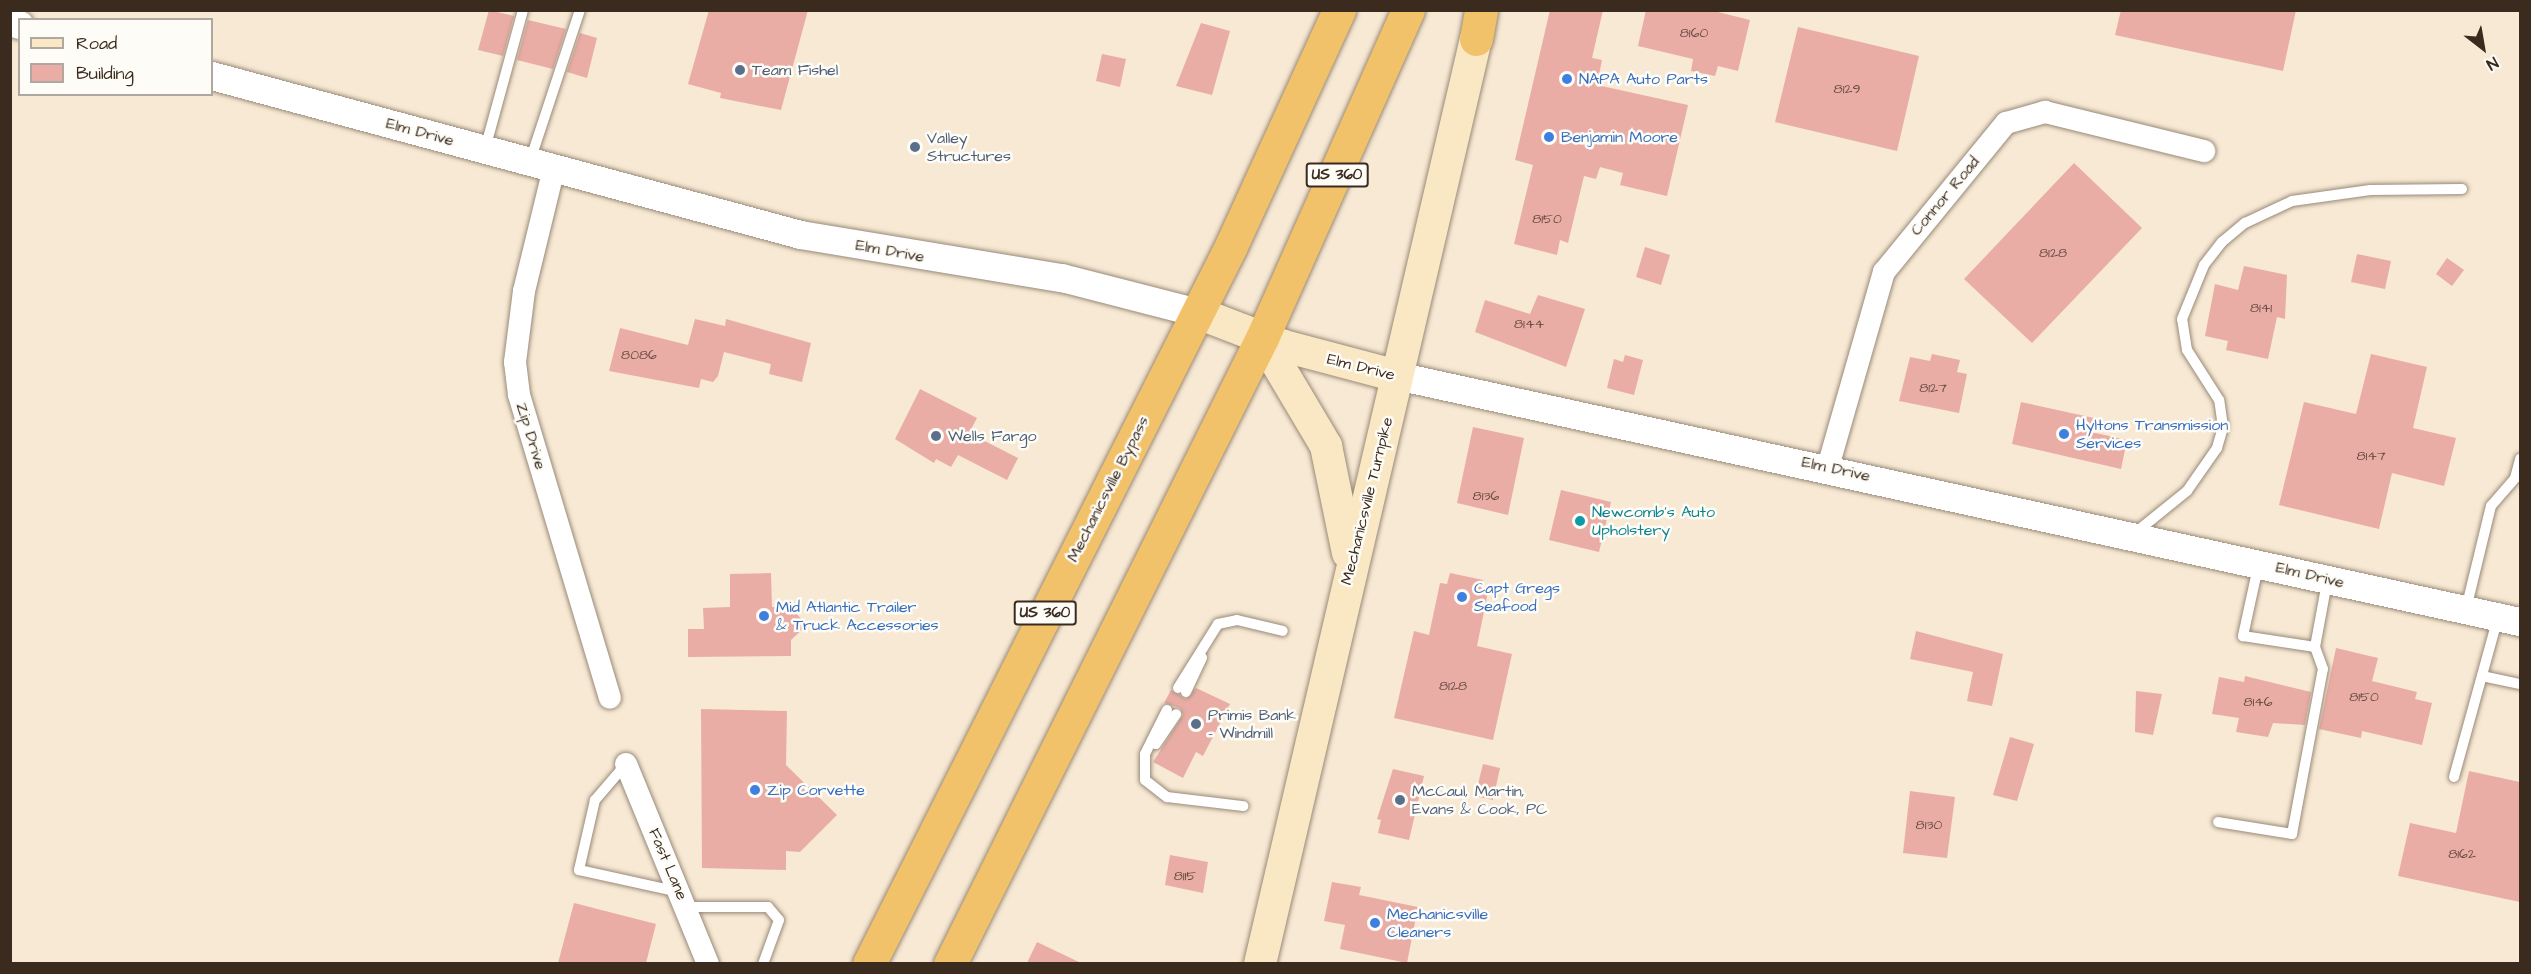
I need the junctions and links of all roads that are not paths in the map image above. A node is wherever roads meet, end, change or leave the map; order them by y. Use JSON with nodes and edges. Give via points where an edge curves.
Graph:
{"nodes":[{"id":1,"x":524,"y":10,"type":"edge"},
{"id":2,"x":580,"y":10,"type":"edge"},
{"id":3,"x":1339,"y":10,"type":"edge"},
{"id":4,"x":1408,"y":10,"type":"edge"},
{"id":5,"x":1478,"y":25,"type":"edge"},
{"id":6,"x":213,"y":76,"type":"edge"},
{"id":7,"x":485,"y":149,"type":"junction"},
{"id":8,"x":2204,"y":151,"type":"dead end"},
{"id":9,"x":542,"y":165,"type":"junction"},
{"id":10,"x":2462,"y":189,"type":"dead end"},
{"id":11,"x":1198,"y":313,"type":"junction"},
{"id":12,"x":1262,"y":338,"type":"junction"},
{"id":13,"x":1397,"y":376,"type":"junction"},
{"id":14,"x":2520,"y":459,"type":"edge"},
{"id":15,"x":1828,"y":466,"type":"junction"},
{"id":16,"x":2132,"y":536,"type":"junction"},
{"id":17,"x":2259,"y":563,"type":"junction"},
{"id":18,"x":1351,"y":568,"type":"junction"},
{"id":19,"x":2327,"y":579,"type":"junction"},
{"id":20,"x":2466,"y":610,"type":"junction"},
{"id":21,"x":2509,"y":619,"type":"edge"},
{"id":22,"x":1283,"y":631,"type":"dead end"},
{"id":23,"x":2315,"y":647,"type":"junction"},
{"id":24,"x":2482,"y":676,"type":"junction"},
{"id":25,"x":2520,"y":684,"type":"edge"},
{"id":26,"x":1182,"y":691,"type":"dead end"},
{"id":27,"x":610,"y":698,"type":"dead end"},
{"id":28,"x":1172,"y":712,"type":"dead end"},
{"id":29,"x":626,"y":764,"type":"joint"},
{"id":30,"x":2454,"y":777,"type":"dead end"},
{"id":31,"x":1243,"y":806,"type":"dead end"},
{"id":32,"x":2218,"y":822,"type":"dead end"},
{"id":33,"x":683,"y":900,"type":"junction"},
{"id":34,"x":708,"y":963,"type":"edge"},
{"id":35,"x":763,"y":963,"type":"edge"},
{"id":36,"x":869,"y":963,"type":"edge"},
{"id":37,"x":950,"y":963,"type":"edge"},
{"id":38,"x":1260,"y":963,"type":"edge"}],
"edges":[{"from":1,"to":7,"type":"lane"},
{"from":2,"to":9,"type":"lane"},
{"from":3,"to":11,"type":"highway","name":"Mechanicsville Bypass","number":"US 360"},
{"from":4,"to":12,"type":"highway","number":"US 360"},
{"from":5,"to":13,"type":"main road","name":"Mechanicsville Turnpike"},
{"from":6,"to":7,"type":"street","name":"Elm Drive"},
{"from":7,"to":9,"type":"street","name":"Elm Drive"},
{"from":8,"to":15,"type":"street","name":"Connor Road","via":[[2045,112],[2006,123],[1884,272]]},
{"from":9,"to":11,"type":"street","name":"Elm Drive","via":[[801,234],[1062,278]]},
{"from":9,"to":27,"type":"street","name":"Zip Drive","via":[[515,362],[519,395]]},
{"from":10,"to":16,"type":"lane","via":[[2370,190],[2292,201],[2245,223],[2222,242],[2204,265],[2182,319],[2187,350],[2219,400],[2223,427],[2217,448],[2187,491]]},
{"from":11,"to":12,"type":"main road","name":"Elm Drive"},
{"from":11,"to":36,"type":"highway","name":"Mechanicsville Bypass","number":"US 360"},
{"from":12,"to":13,"type":"main road","name":"Elm Drive"},
{"from":12,"to":18,"type":"main road","via":[[1326,446]]},
{"from":12,"to":37,"type":"highway","number":"US 360"},
{"from":13,"to":15,"type":"street","name":"Elm Drive"},
{"from":13,"to":18,"type":"main road","name":"Mechanicsville Turnpike"},
{"from":14,"to":20,"type":"lane","via":[[2515,478],[2492,506]]},
{"from":15,"to":16,"type":"street","name":"Elm Drive"},
{"from":16,"to":17,"type":"street","name":"Elm Drive"},
{"from":17,"to":19,"type":"street","name":"Elm Drive"},
{"from":17,"to":23,"type":"lane","via":[[2243,636]]},
{"from":18,"to":38,"type":"main road","name":"Mechanicsville Turnpike"},
{"from":19,"to":20,"type":"street","name":"Elm Drive"},
{"from":19,"to":23,"type":"lane"},
{"from":20,"to":21,"type":"street","name":"Elm Drive"},
{"from":21,"to":24,"type":"lane"},
{"from":22,"to":26,"type":"lane","via":[[1237,620],[1218,624]]},
{"from":23,"to":32,"type":"lane","via":[[2323,669],[2292,834]]},
{"from":24,"to":25,"type":"lane"},
{"from":24,"to":30,"type":"lane"},
{"from":28,"to":31,"type":"lane","via":[[1141,767],[1145,780],[1167,797]]},
{"from":29,"to":33,"type":"street","name":"Fast Lane"},
{"from":29,"to":33,"type":"lane","via":[[595,800],[579,870]]},
{"from":33,"to":34,"type":"street","name":"Fast Lane"},
{"from":33,"to":35,"type":"lane","via":[[768,907],[779,920]]}]}
